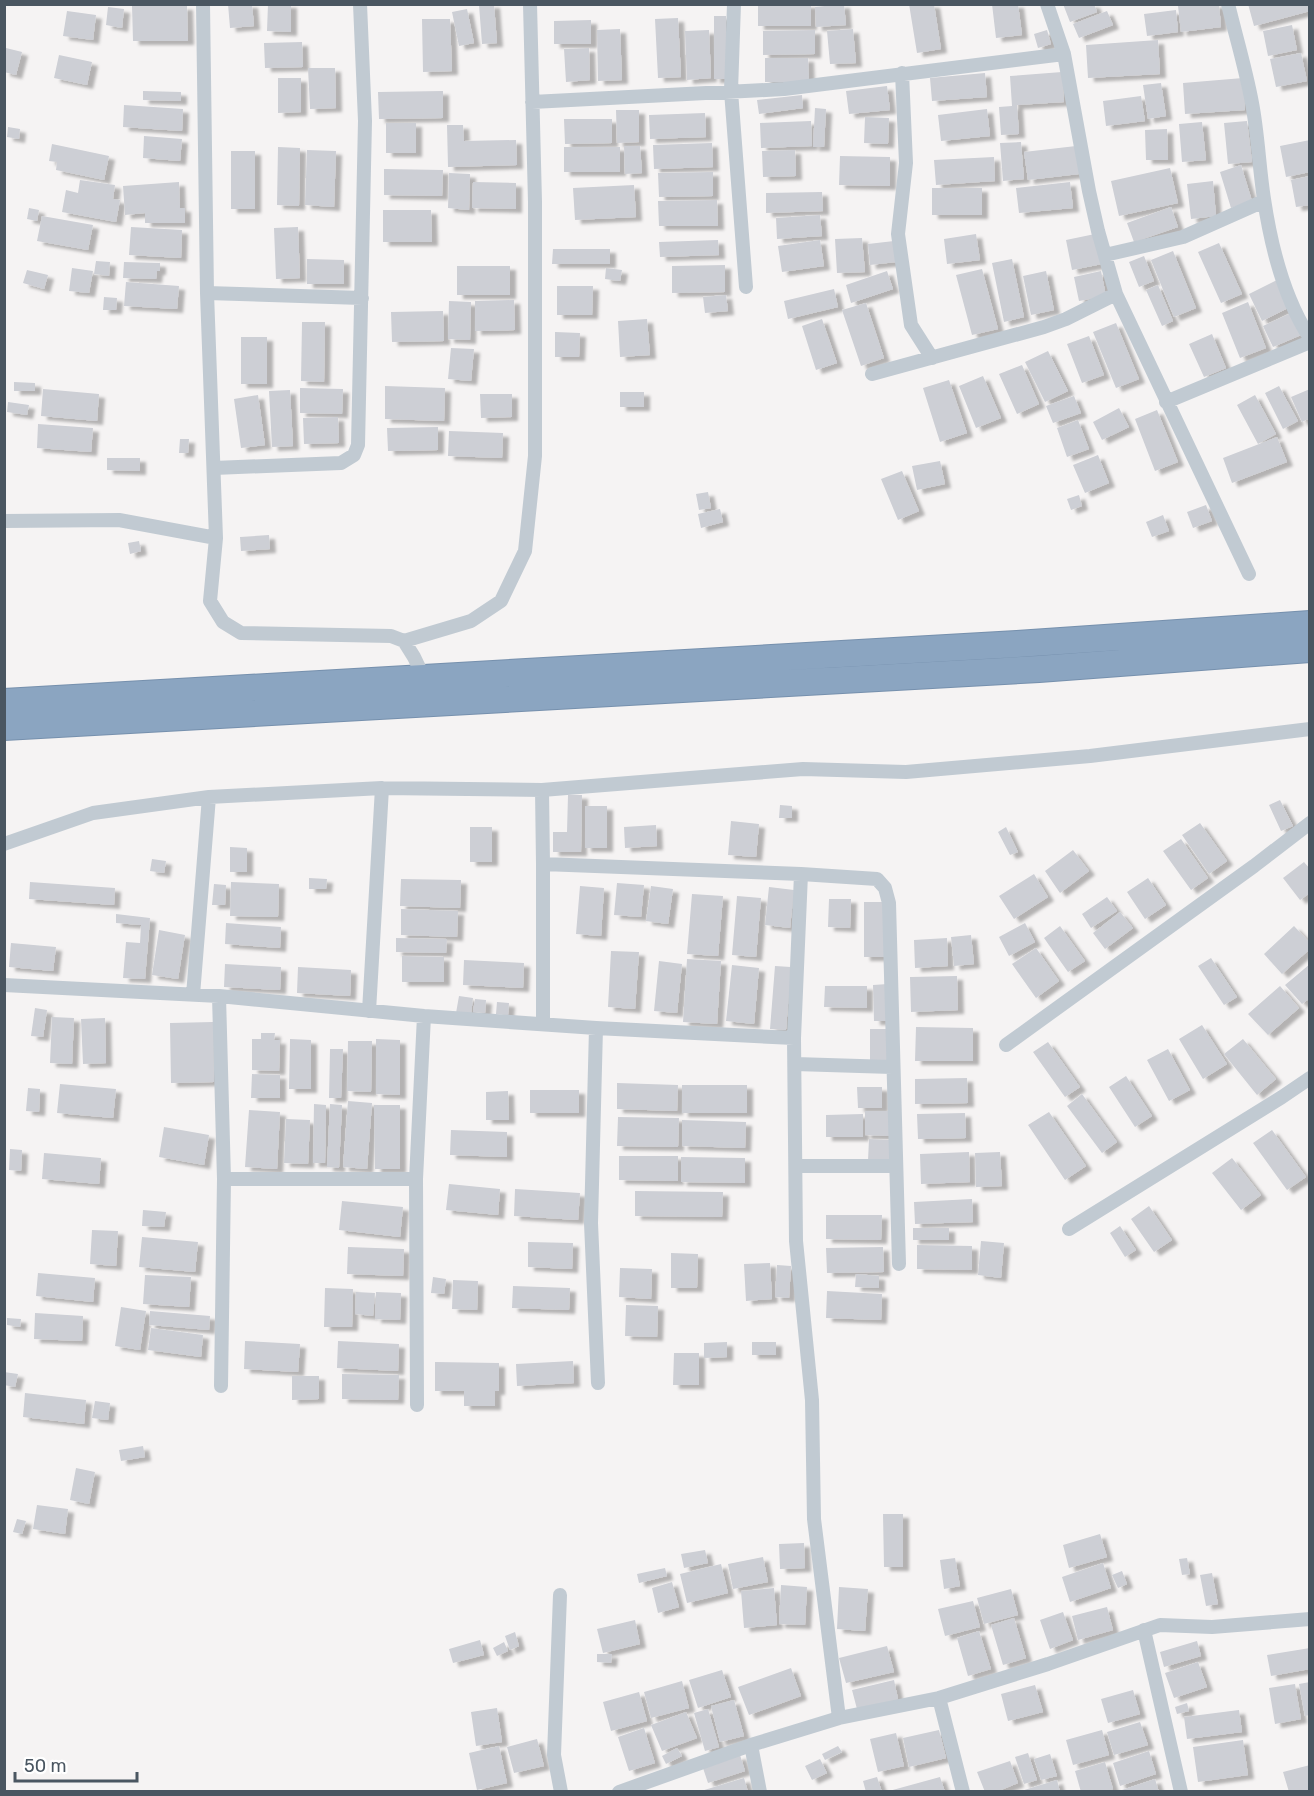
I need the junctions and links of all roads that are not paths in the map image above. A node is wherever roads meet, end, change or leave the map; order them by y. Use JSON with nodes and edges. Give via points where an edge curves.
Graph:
{"nodes":[{"id":1,"x":203,"y":4,"type":"edge"},
{"id":2,"x":360,"y":4,"type":"edge"},
{"id":3,"x":530,"y":4,"type":"edge"},
{"id":4,"x":734,"y":4,"type":"edge"},
{"id":5,"x":1047,"y":4,"type":"edge"},
{"id":6,"x":1228,"y":4,"type":"edge"},
{"id":7,"x":1064,"y":54,"type":"junction"},
{"id":8,"x":902,"y":73,"type":"junction"},
{"id":9,"x":731,"y":91,"type":"junction"},
{"id":10,"x":532,"y":102,"type":"junction"},
{"id":11,"x":1264,"y":201,"type":"junction"},
{"id":12,"x":1105,"y":255,"type":"junction"},
{"id":13,"x":746,"y":287,"type":"dead end"},
{"id":14,"x":207,"y":293,"type":"junction"},
{"id":15,"x":1116,"y":294,"type":"junction"},
{"id":16,"x":362,"y":298,"type":"junction"},
{"id":17,"x":1310,"y":340,"type":"edge"},
{"id":18,"x":932,"y":358,"type":"junction"},
{"id":19,"x":872,"y":374,"type":"dead end"},
{"id":20,"x":1166,"y":402,"type":"junction"},
{"id":21,"x":214,"y":468,"type":"junction"},
{"id":22,"x":4,"y":521,"type":"edge"},
{"id":23,"x":216,"y":538,"type":"junction"},
{"id":24,"x":1249,"y":574,"type":"dead end"},
{"id":25,"x":1310,"y":624,"type":"edge"},
{"id":26,"x":404,"y":641,"type":"junction"},
{"id":27,"x":1310,"y":650,"type":"edge"},
{"id":28,"x":424,"y":678,"type":"junction"},
{"id":29,"x":4,"y":702,"type":"edge"},
{"id":30,"x":4,"y":727,"type":"edge"},
{"id":31,"x":1310,"y":729,"type":"edge"},
{"id":32,"x":382,"y":788,"type":"junction"},
{"id":33,"x":542,"y":790,"type":"junction"},
{"id":34,"x":209,"y":797,"type":"junction"},
{"id":35,"x":1310,"y":823,"type":"edge"},
{"id":36,"x":4,"y":844,"type":"edge"},
{"id":37,"x":543,"y":864,"type":"junction"},
{"id":38,"x":801,"y":874,"type":"junction"},
{"id":39,"x":4,"y":985,"type":"edge"},
{"id":40,"x":193,"y":995,"type":"junction"},
{"id":41,"x":219,"y":996,"type":"junction"},
{"id":42,"x":369,"y":1011,"type":"junction"},
{"id":43,"x":424,"y":1016,"type":"junction"},
{"id":44,"x":543,"y":1024,"type":"junction"},
{"id":45,"x":596,"y":1028,"type":"junction"},
{"id":46,"x":794,"y":1038,"type":"junction"},
{"id":47,"x":1006,"y":1045,"type":"dead end"},
{"id":48,"x":795,"y":1064,"type":"junction"},
{"id":49,"x":892,"y":1067,"type":"junction"},
{"id":50,"x":1310,"y":1078,"type":"edge"},
{"id":51,"x":796,"y":1166,"type":"junction"},
{"id":52,"x":896,"y":1166,"type":"junction"},
{"id":53,"x":224,"y":1179,"type":"junction"},
{"id":54,"x":416,"y":1179,"type":"junction"},
{"id":55,"x":1069,"y":1229,"type":"dead end"},
{"id":56,"x":899,"y":1264,"type":"dead end"},
{"id":57,"x":598,"y":1383,"type":"dead end"},
{"id":58,"x":222,"y":1386,"type":"dead end"},
{"id":59,"x":417,"y":1406,"type":"dead end"},
{"id":60,"x":560,"y":1595,"type":"dead end"},
{"id":61,"x":1310,"y":1619,"type":"edge"},
{"id":62,"x":1144,"y":1630,"type":"junction"},
{"id":63,"x":939,"y":1698,"type":"junction"},
{"id":64,"x":839,"y":1718,"type":"junction"},
{"id":65,"x":751,"y":1745,"type":"junction"},
{"id":66,"x":561,"y":1791,"type":"edge"},
{"id":67,"x":619,"y":1791,"type":"edge"},
{"id":68,"x":760,"y":1791,"type":"edge"},
{"id":69,"x":963,"y":1791,"type":"edge"},
{"id":70,"x":1180,"y":1791,"type":"edge"}],
"edges":[{"from":1,"to":14,"type":"street"},
{"from":2,"to":16,"type":"street","via":[[365,121]]},
{"from":3,"to":10,"type":"street"},
{"from":4,"to":9,"type":"street"},
{"from":5,"to":7,"type":"street"},
{"from":6,"to":11,"type":"street","via":[[1252,104]]},
{"from":7,"to":8,"type":"street"},
{"from":7,"to":12,"type":"street"},
{"from":8,"to":9,"type":"street","via":[[784,89]]},
{"from":8,"to":18,"type":"street","via":[[906,162],[898,234],[911,325]]},
{"from":9,"to":10,"type":"street"},
{"from":9,"to":13,"type":"street"},
{"from":10,"to":26,"type":"street","via":[[535,456],[525,551],[501,601],[471,621]]},
{"from":11,"to":12,"type":"street","via":[[1183,237]]},
{"from":11,"to":17,"type":"street","via":[[1284,284]]},
{"from":12,"to":15,"type":"street"},
{"from":14,"to":16,"type":"street"},
{"from":14,"to":21,"type":"street"},
{"from":15,"to":18,"type":"street","via":[[1044,327]]},
{"from":15,"to":20,"type":"street"},
{"from":16,"to":21,"type":"street","via":[[358,445],[354,455],[341,463]]},
{"from":17,"to":20,"type":"street"},
{"from":18,"to":19,"type":"street"},
{"from":20,"to":24,"type":"street"},
{"from":21,"to":23,"type":"street"},
{"from":22,"to":23,"type":"street","via":[[119,520]]},
{"from":23,"to":26,"type":"street","via":[[210,602],[223,622],[241,633],[391,636]]},
{"from":25,"to":28,"type":"highway"},
{"from":26,"to":28,"type":"street"},
{"from":27,"to":30,"type":"highway","via":[[1027,670]]},
{"from":28,"to":29,"type":"highway"},
{"from":31,"to":33,"type":"street","via":[[1090,756],[917,771],[803,769]]},
{"from":32,"to":33,"type":"street"},
{"from":32,"to":34,"type":"street"},
{"from":32,"to":42,"type":"street"},
{"from":33,"to":37,"type":"street"},
{"from":34,"to":36,"type":"street","via":[[93,813]]},
{"from":34,"to":40,"type":"street"},
{"from":35,"to":47,"type":"street"},
{"from":37,"to":38,"type":"street"},
{"from":37,"to":44,"type":"street"},
{"from":38,"to":46,"type":"street"},
{"from":38,"to":49,"type":"street","via":[[877,879],[885,888],[889,903]]},
{"from":39,"to":40,"type":"street"},
{"from":40,"to":41,"type":"street"},
{"from":41,"to":42,"type":"street"},
{"from":41,"to":53,"type":"street"},
{"from":42,"to":43,"type":"street"},
{"from":43,"to":44,"type":"street"},
{"from":43,"to":54,"type":"street"},
{"from":44,"to":45,"type":"street"},
{"from":45,"to":46,"type":"street"},
{"from":45,"to":57,"type":"street","via":[[591,1223]]},
{"from":46,"to":48,"type":"street"},
{"from":48,"to":49,"type":"street"},
{"from":48,"to":51,"type":"street"},
{"from":49,"to":52,"type":"street"},
{"from":50,"to":55,"type":"street"},
{"from":51,"to":52,"type":"street"},
{"from":51,"to":64,"type":"street","via":[[796,1241],[812,1400],[814,1519]]},
{"from":52,"to":56,"type":"street"},
{"from":53,"to":54,"type":"street"},
{"from":53,"to":58,"type":"street"},
{"from":54,"to":59,"type":"street"},
{"from":60,"to":66,"type":"street","via":[[554,1755]]},
{"from":61,"to":62,"type":"street","via":[[1212,1628],[1160,1625]]},
{"from":62,"to":63,"type":"street"},
{"from":62,"to":70,"type":"street"},
{"from":63,"to":64,"type":"street"},
{"from":63,"to":69,"type":"street"},
{"from":64,"to":65,"type":"street"},
{"from":65,"to":67,"type":"street"},
{"from":65,"to":68,"type":"street"}]}
